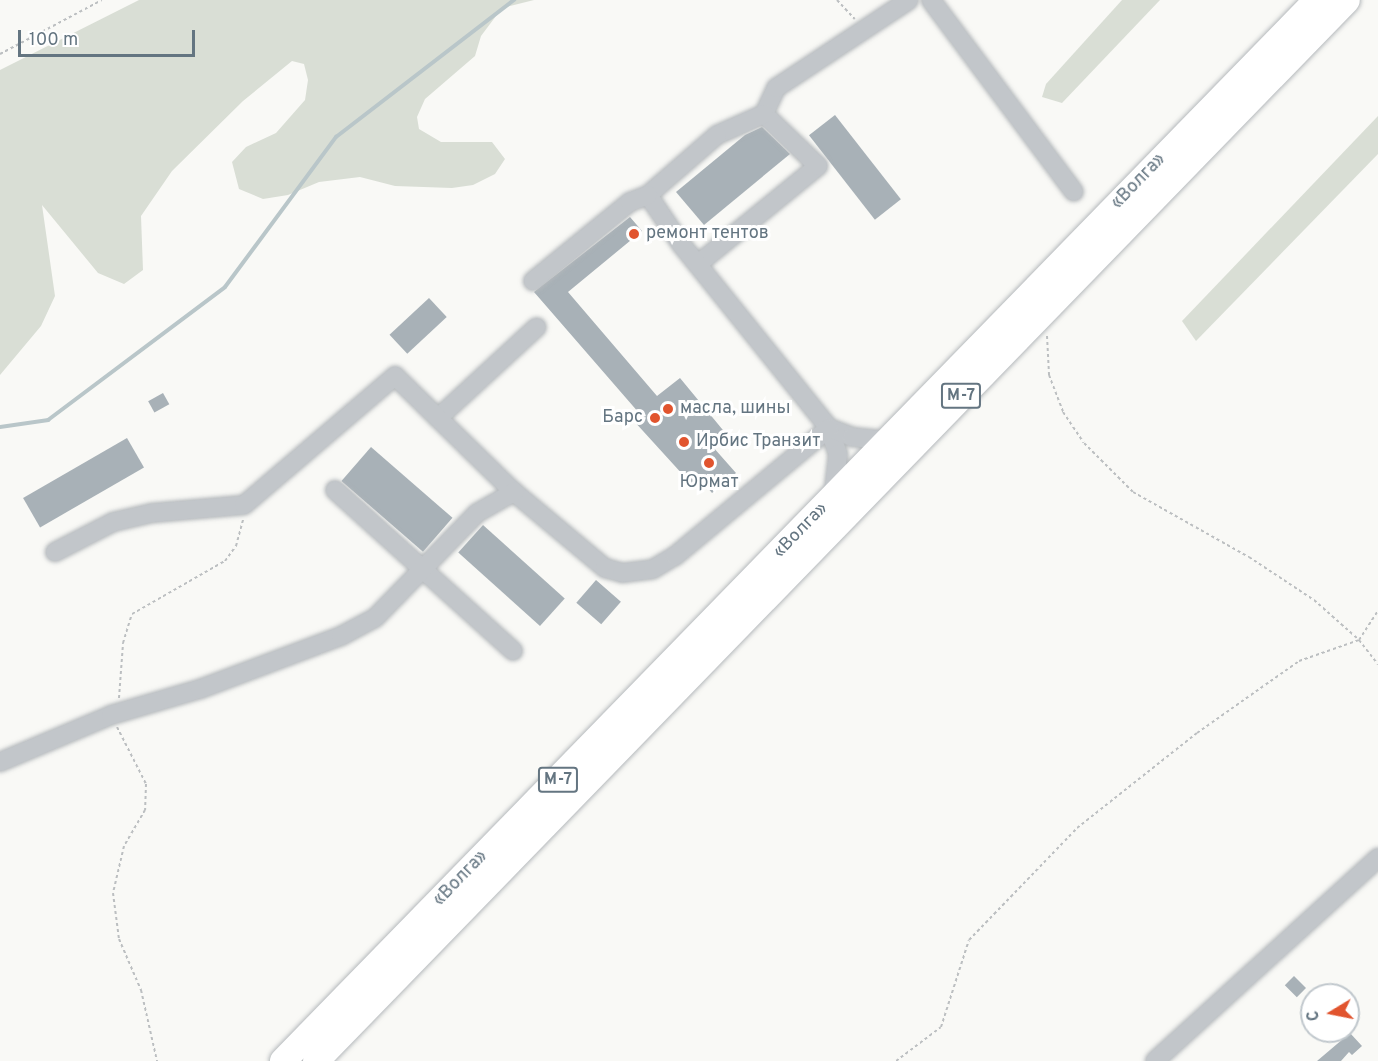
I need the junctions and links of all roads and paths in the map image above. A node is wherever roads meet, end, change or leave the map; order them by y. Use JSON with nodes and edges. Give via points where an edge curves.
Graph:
{"nodes":[{"id":1,"x":102,"y":0,"type":"edge"},
{"id":2,"x":837,"y":0,"type":"edge"},
{"id":3,"x":909,"y":0,"type":"edge"},
{"id":4,"x":931,"y":0,"type":"edge"},
{"id":5,"x":1317,"y":0,"type":"edge"},
{"id":6,"x":1347,"y":0,"type":"edge"},
{"id":7,"x":865,"y":30,"type":"junction"},
{"id":8,"x":0,"y":54,"type":"edge"},
{"id":9,"x":764,"y":114,"type":"junction"},
{"id":10,"x":1074,"y":192,"type":"dead end"},
{"id":11,"x":648,"y":195,"type":"junction"},
{"id":12,"x":698,"y":264,"type":"junction"},
{"id":13,"x":533,"y":281,"type":"dead end"},
{"id":14,"x":1045,"y":309,"type":"junction"},
{"id":15,"x":537,"y":327,"type":"dead end"},
{"id":16,"x":438,"y":418,"type":"junction"},
{"id":17,"x":829,"y":428,"type":"junction"},
{"id":18,"x":890,"y":441,"type":"junction"},
{"id":19,"x":335,"y":490,"type":"dead end"},
{"id":20,"x":514,"y":492,"type":"junction"},
{"id":21,"x":833,"y":498,"type":"junction"},
{"id":22,"x":244,"y":505,"type":"junction"},
{"id":23,"x":55,"y":552,"type":"dead end"},
{"id":24,"x":421,"y":569,"type":"junction"},
{"id":25,"x":1378,"y":611,"type":"edge"},
{"id":26,"x":1359,"y":640,"type":"junction"},
{"id":27,"x":513,"y":651,"type":"dead end"},
{"id":28,"x":1378,"y":664,"type":"edge"},
{"id":29,"x":111,"y":715,"type":"junction"},
{"id":30,"x":0,"y":762,"type":"edge"},
{"id":31,"x":1378,"y":858,"type":"edge"},
{"id":32,"x":157,"y":1061,"type":"edge"},
{"id":33,"x":283,"y":1061,"type":"edge"},
{"id":34,"x":316,"y":1061,"type":"edge"},
{"id":35,"x":896,"y":1061,"type":"edge"},
{"id":36,"x":1155,"y":1061,"type":"edge"}],
"edges":[{"from":1,"to":8,"type":"path"},
{"from":2,"to":7,"type":"path"},
{"from":3,"to":7,"type":"lane"},
{"from":4,"to":10,"type":"lane"},
{"from":5,"to":18,"type":"highway","name":"«Волга»","number":"М-7"},
{"from":6,"to":14,"type":"highway","name":"«Волга»","number":"М-7"},
{"from":7,"to":9,"type":"lane","via":[[776,88]]},
{"from":9,"to":11,"type":"lane","via":[[717,135]]},
{"from":9,"to":12,"type":"lane","via":[[818,166]]},
{"from":11,"to":12,"type":"lane"},
{"from":11,"to":13,"type":"lane","via":[[630,202]]},
{"from":12,"to":17,"type":"lane"},
{"from":14,"to":26,"type":"path","via":[[1049,375],[1064,412],[1084,443],[1133,492],[1249,557],[1314,600]]},
{"from":14,"to":34,"type":"highway","name":"«Волга»","number":"М-7"},
{"from":15,"to":16,"type":"lane"},
{"from":16,"to":20,"type":"lane"},
{"from":16,"to":22,"type":"lane","via":[[395,376]]},
{"from":17,"to":18,"type":"lane","via":[[852,437]]},
{"from":17,"to":20,"type":"lane","via":[[675,556],[637,573],[605,568]]},
{"from":17,"to":21,"type":"lane","via":[[838,454]]},
{"from":18,"to":21,"type":"highway","name":"«Волга»","number":"М-7"},
{"from":19,"to":24,"type":"lane"},
{"from":20,"to":24,"type":"lane","via":[[477,513]]},
{"from":21,"to":33,"type":"highway","name":"«Волга»","number":"М-7"},
{"from":22,"to":23,"type":"lane","via":[[152,513],[113,522]]},
{"from":22,"to":29,"type":"path","via":[[242,529],[225,561],[132,614],[123,642],[122,692]]},
{"from":24,"to":27,"type":"lane"},
{"from":24,"to":29,"type":"lane","via":[[375,618],[341,636],[200,689]]},
{"from":25,"to":26,"type":"path"},
{"from":26,"to":28,"type":"path"},
{"from":26,"to":35,"type":"path","via":[[1299,661],[1197,733],[1077,828],[969,940],[940,1027]]},
{"from":29,"to":30,"type":"lane"},
{"from":29,"to":32,"type":"path","via":[[146,784],[145,810],[124,846],[113,893],[120,939],[141,990]]},
{"from":31,"to":36,"type":"lane"}]}
